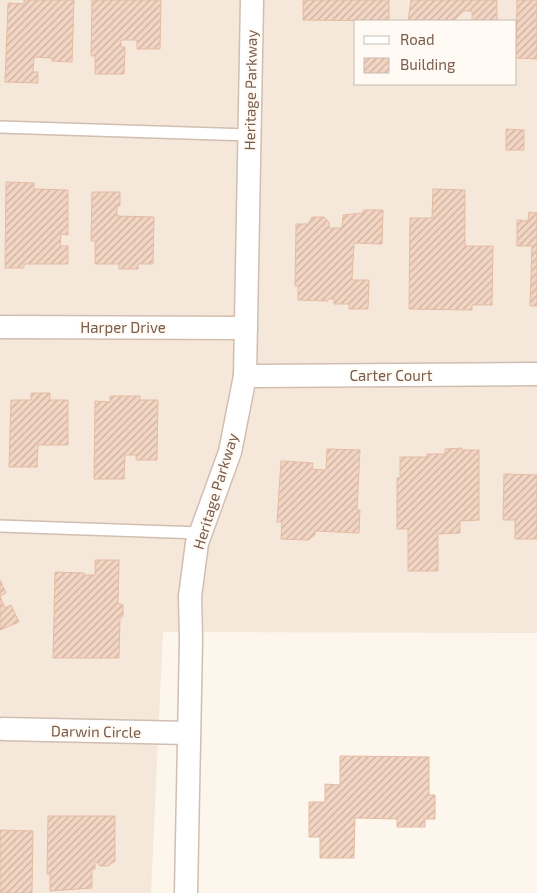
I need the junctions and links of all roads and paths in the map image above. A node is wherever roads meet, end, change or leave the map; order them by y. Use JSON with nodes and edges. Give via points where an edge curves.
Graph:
{"nodes":[{"id":1,"x":252,"y":0,"type":"edge"},
{"id":2,"x":0,"y":127,"type":"edge"},
{"id":3,"x":249,"y":135,"type":"junction"},
{"id":4,"x":0,"y":326,"type":"edge"},
{"id":5,"x":246,"y":328,"type":"junction"},
{"id":6,"x":537,"y":374,"type":"edge"},
{"id":7,"x":245,"y":376,"type":"junction"},
{"id":8,"x":0,"y":526,"type":"edge"},
{"id":9,"x":200,"y":533,"type":"junction"},
{"id":10,"x":3,"y":729,"type":"dead end"},
{"id":11,"x":188,"y":733,"type":"junction"},
{"id":12,"x":186,"y":893,"type":"edge"}],
"edges":[{"from":1,"to":3,"type":"street","name":"Heritage Parkway"},
{"from":2,"to":3,"type":"lane"},
{"from":3,"to":5,"type":"street","name":"Heritage Parkway"},
{"from":4,"to":5,"type":"street","name":"Harper Drive"},
{"from":5,"to":7,"type":"street","name":"Heritage Parkway"},
{"from":6,"to":7,"type":"street","name":"Carter Court"},
{"from":7,"to":9,"type":"street","name":"Heritage Parkway","via":[[230,452]]},
{"from":8,"to":9,"type":"lane"},
{"from":9,"to":11,"type":"street","name":"Heritage Parkway","via":[[190,596]]},
{"from":10,"to":11,"type":"street","name":"Darwin Circle"},
{"from":11,"to":12,"type":"street","name":"Heritage Parkway"}]}
